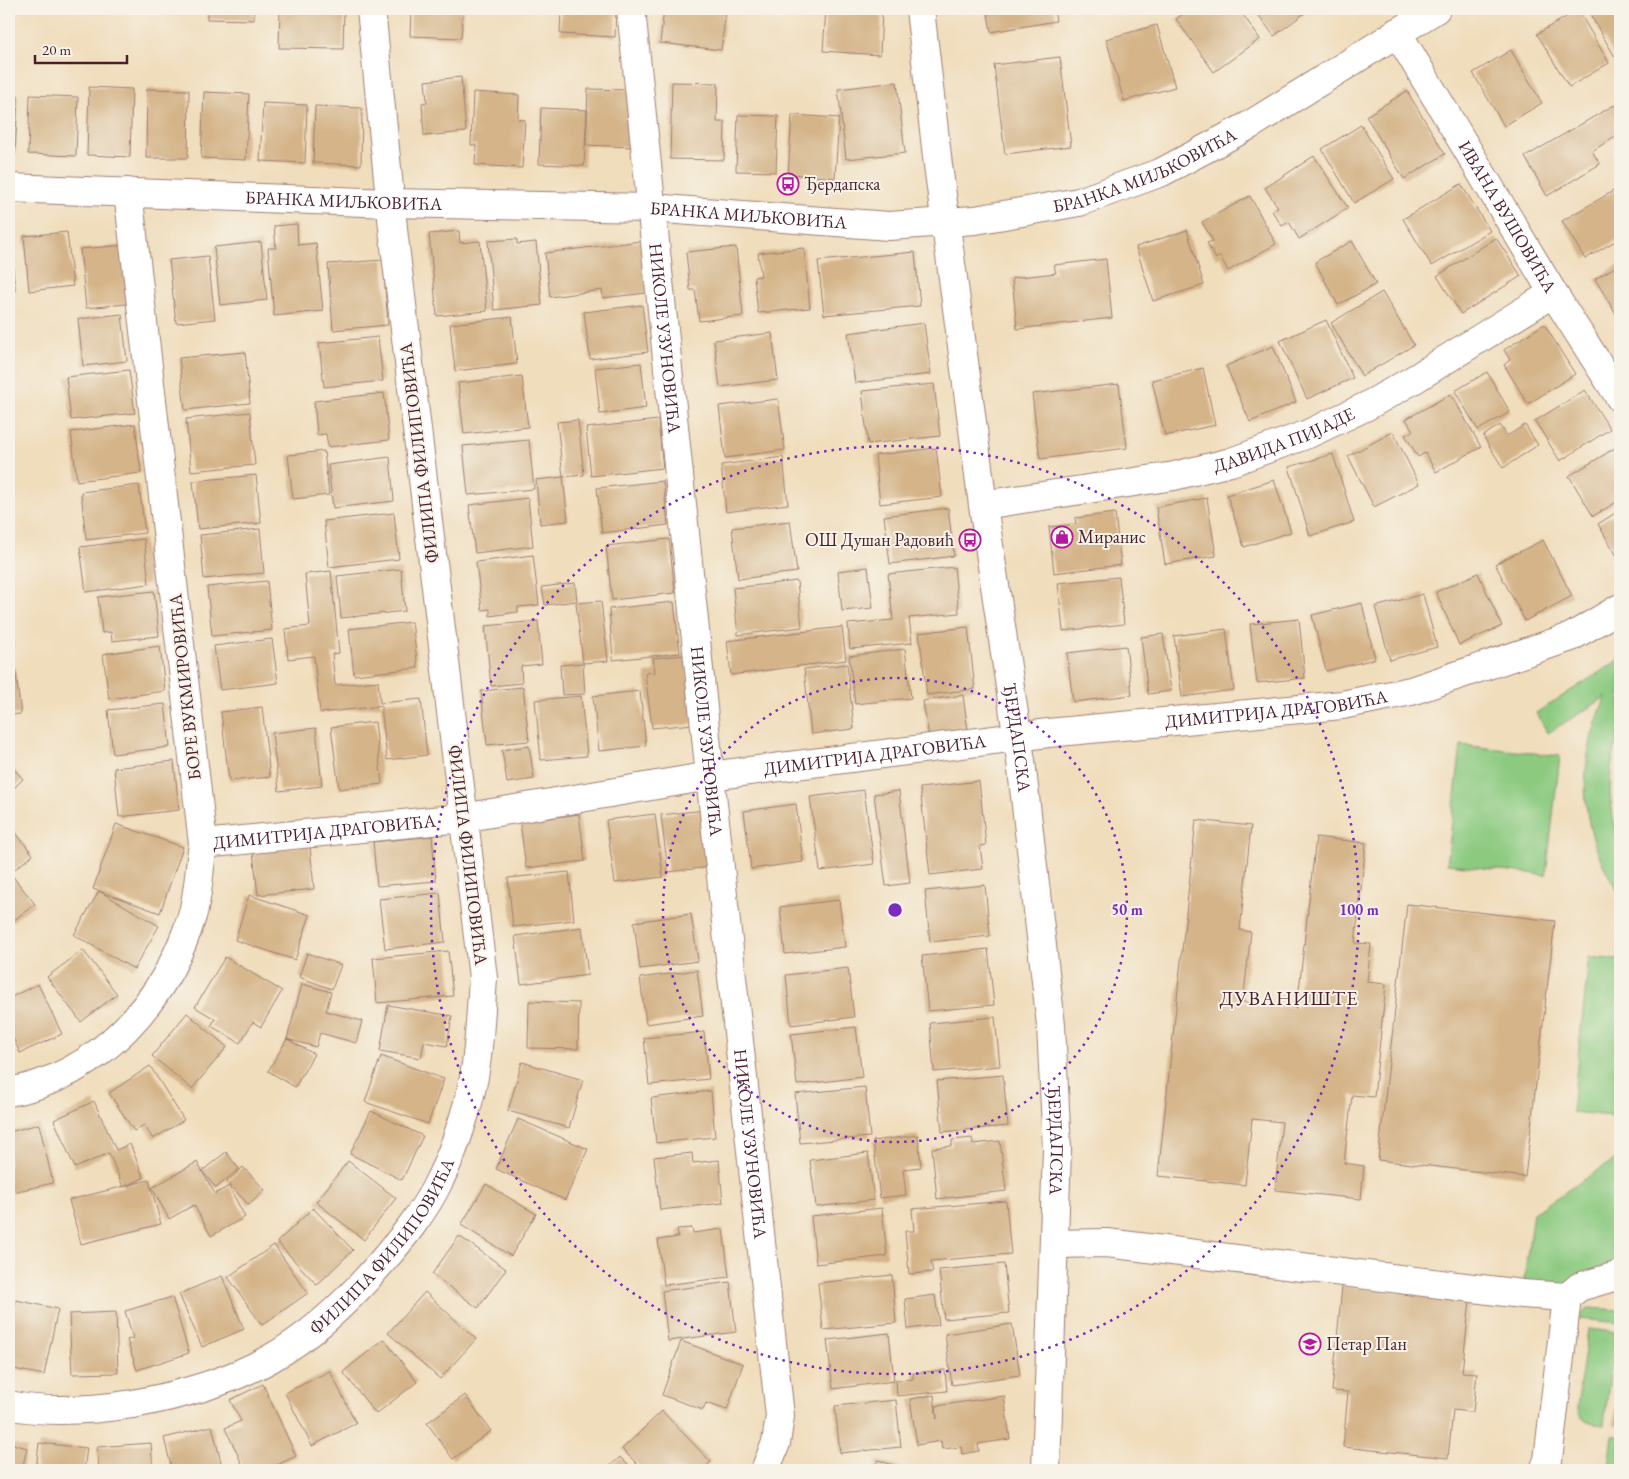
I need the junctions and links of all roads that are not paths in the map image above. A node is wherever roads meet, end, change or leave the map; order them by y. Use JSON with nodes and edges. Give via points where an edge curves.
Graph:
{"nodes":[{"id":1,"x":371,"y":9,"type":"edge"},
{"id":2,"x":631,"y":9,"type":"edge"},
{"id":3,"x":920,"y":9,"type":"edge"},
{"id":4,"x":1436,"y":9,"type":"edge"},
{"id":5,"x":1397,"y":32,"type":"junction"},
{"id":6,"x":9,"y":188,"type":"edge"},
{"id":7,"x":128,"y":192,"type":"junction"},
{"id":8,"x":390,"y":203,"type":"junction"},
{"id":9,"x":650,"y":208,"type":"junction"},
{"id":10,"x":945,"y":224,"type":"junction"},
{"id":11,"x":1553,"y":293,"type":"junction"},
{"id":12,"x":1620,"y":398,"type":"edge"},
{"id":13,"x":983,"y":504,"type":"junction"},
{"id":14,"x":1620,"y":608,"type":"edge"},
{"id":15,"x":1017,"y":737,"type":"junction"},
{"id":16,"x":710,"y":776,"type":"junction"},
{"id":17,"x":462,"y":818,"type":"junction"},
{"id":18,"x":203,"y":844,"type":"junction"},
{"id":19,"x":9,"y":1092,"type":"edge"},
{"id":20,"x":1055,"y":1244,"type":"junction"},
{"id":21,"x":1620,"y":1275,"type":"edge"},
{"id":22,"x":1567,"y":1297,"type":"junction"},
{"id":23,"x":9,"y":1405,"type":"edge"},
{"id":24,"x":765,"y":1470,"type":"edge"},
{"id":25,"x":1046,"y":1470,"type":"edge"},
{"id":26,"x":1544,"y":1470,"type":"edge"}],
"edges":[{"from":1,"to":8,"type":"street","name":"ФИЛИПА ФИЛИПОВИЋА"},
{"from":2,"to":9,"type":"street","name":"НИКОЛЕ УЗУНОВИЋА"},
{"from":3,"to":10,"type":"street","name":"ЂЕРДАПСКА"},
{"from":4,"to":5,"type":"street","name":"БРАНКА МИЉКОВИЋА"},
{"from":5,"to":10,"type":"street","name":"БРАНКА МИЉКОВИЋА","via":[[1250,125],[1162,172],[1079,202],[1011,216]]},
{"from":5,"to":11,"type":"street","name":"ИВАНА ВУШОВИЋА"},
{"from":6,"to":7,"type":"street","name":"БРАНКА МИЉКОВИЋА"},
{"from":7,"to":8,"type":"street","name":"БРАНКА МИЉКОВИЋА"},
{"from":7,"to":18,"type":"street","name":"БОРЕ ВУКМИРОВИЋА"},
{"from":8,"to":9,"type":"street","name":"БРАНКА МИЉКОВИЋА"},
{"from":8,"to":17,"type":"street","name":"ФИЛИПА ФИЛИПОВИЋА"},
{"from":9,"to":10,"type":"street","name":"БРАНКА МИЉКОВИЋА","via":[[888,226]]},
{"from":9,"to":16,"type":"street","name":"НИКОЛЕ УЗУНОВИЋА"},
{"from":10,"to":13,"type":"street","name":"ЂЕРДАПСКА"},
{"from":11,"to":12,"type":"street","name":"ИВАНА ВУШОВИЋА"},
{"from":11,"to":13,"type":"street","name":"ДАВИДА ПИЈАДЕ","via":[[1397,389],[1308,434],[1231,462],[1174,476]]},
{"from":13,"to":15,"type":"street","name":"ЂЕРДАПСКА"},
{"from":14,"to":15,"type":"street","name":"ДИМИТРИЈА ДРАГОВИЋА","via":[[1571,637],[1402,692],[1342,705]]},
{"from":15,"to":16,"type":"street","name":"ДИМИТРИЈА ДРАГОВИЋА"},
{"from":15,"to":20,"type":"street","name":"ЂЕРДАПСКА","via":[[1051,1025],[1057,1150]]},
{"from":16,"to":17,"type":"street","name":"ДИМИТРИЈА ДРАГОВИЋА"},
{"from":16,"to":24,"type":"street","name":"НИКОЛЕ УЗУНОВИЋА","via":[[780,1416],[776,1443]]},
{"from":17,"to":18,"type":"street","name":"ДИМИТРИЈА ДРАГОВИЋА"},
{"from":17,"to":23,"type":"street","name":"ФИЛИПА ФИЛИПОВИЋА","via":[[483,978],[476,1066],[460,1129],[440,1179],[407,1233],[356,1293],[304,1340],[230,1379],[169,1397],[109,1408],[61,1410]]},
{"from":18,"to":19,"type":"street","name":"БОРЕ ВУКМИРОВИЋА","via":[[192,914],[176,956],[155,994],[116,1040],[84,1063],[56,1078]]},
{"from":20,"to":22,"type":"street","via":[[1107,1243]]},
{"from":20,"to":25,"type":"street","name":"ЂЕРДАПСКА"},
{"from":21,"to":22,"type":"street","via":[[1579,1287]]},
{"from":22,"to":26,"type":"street","via":[[1548,1460]]}]}
